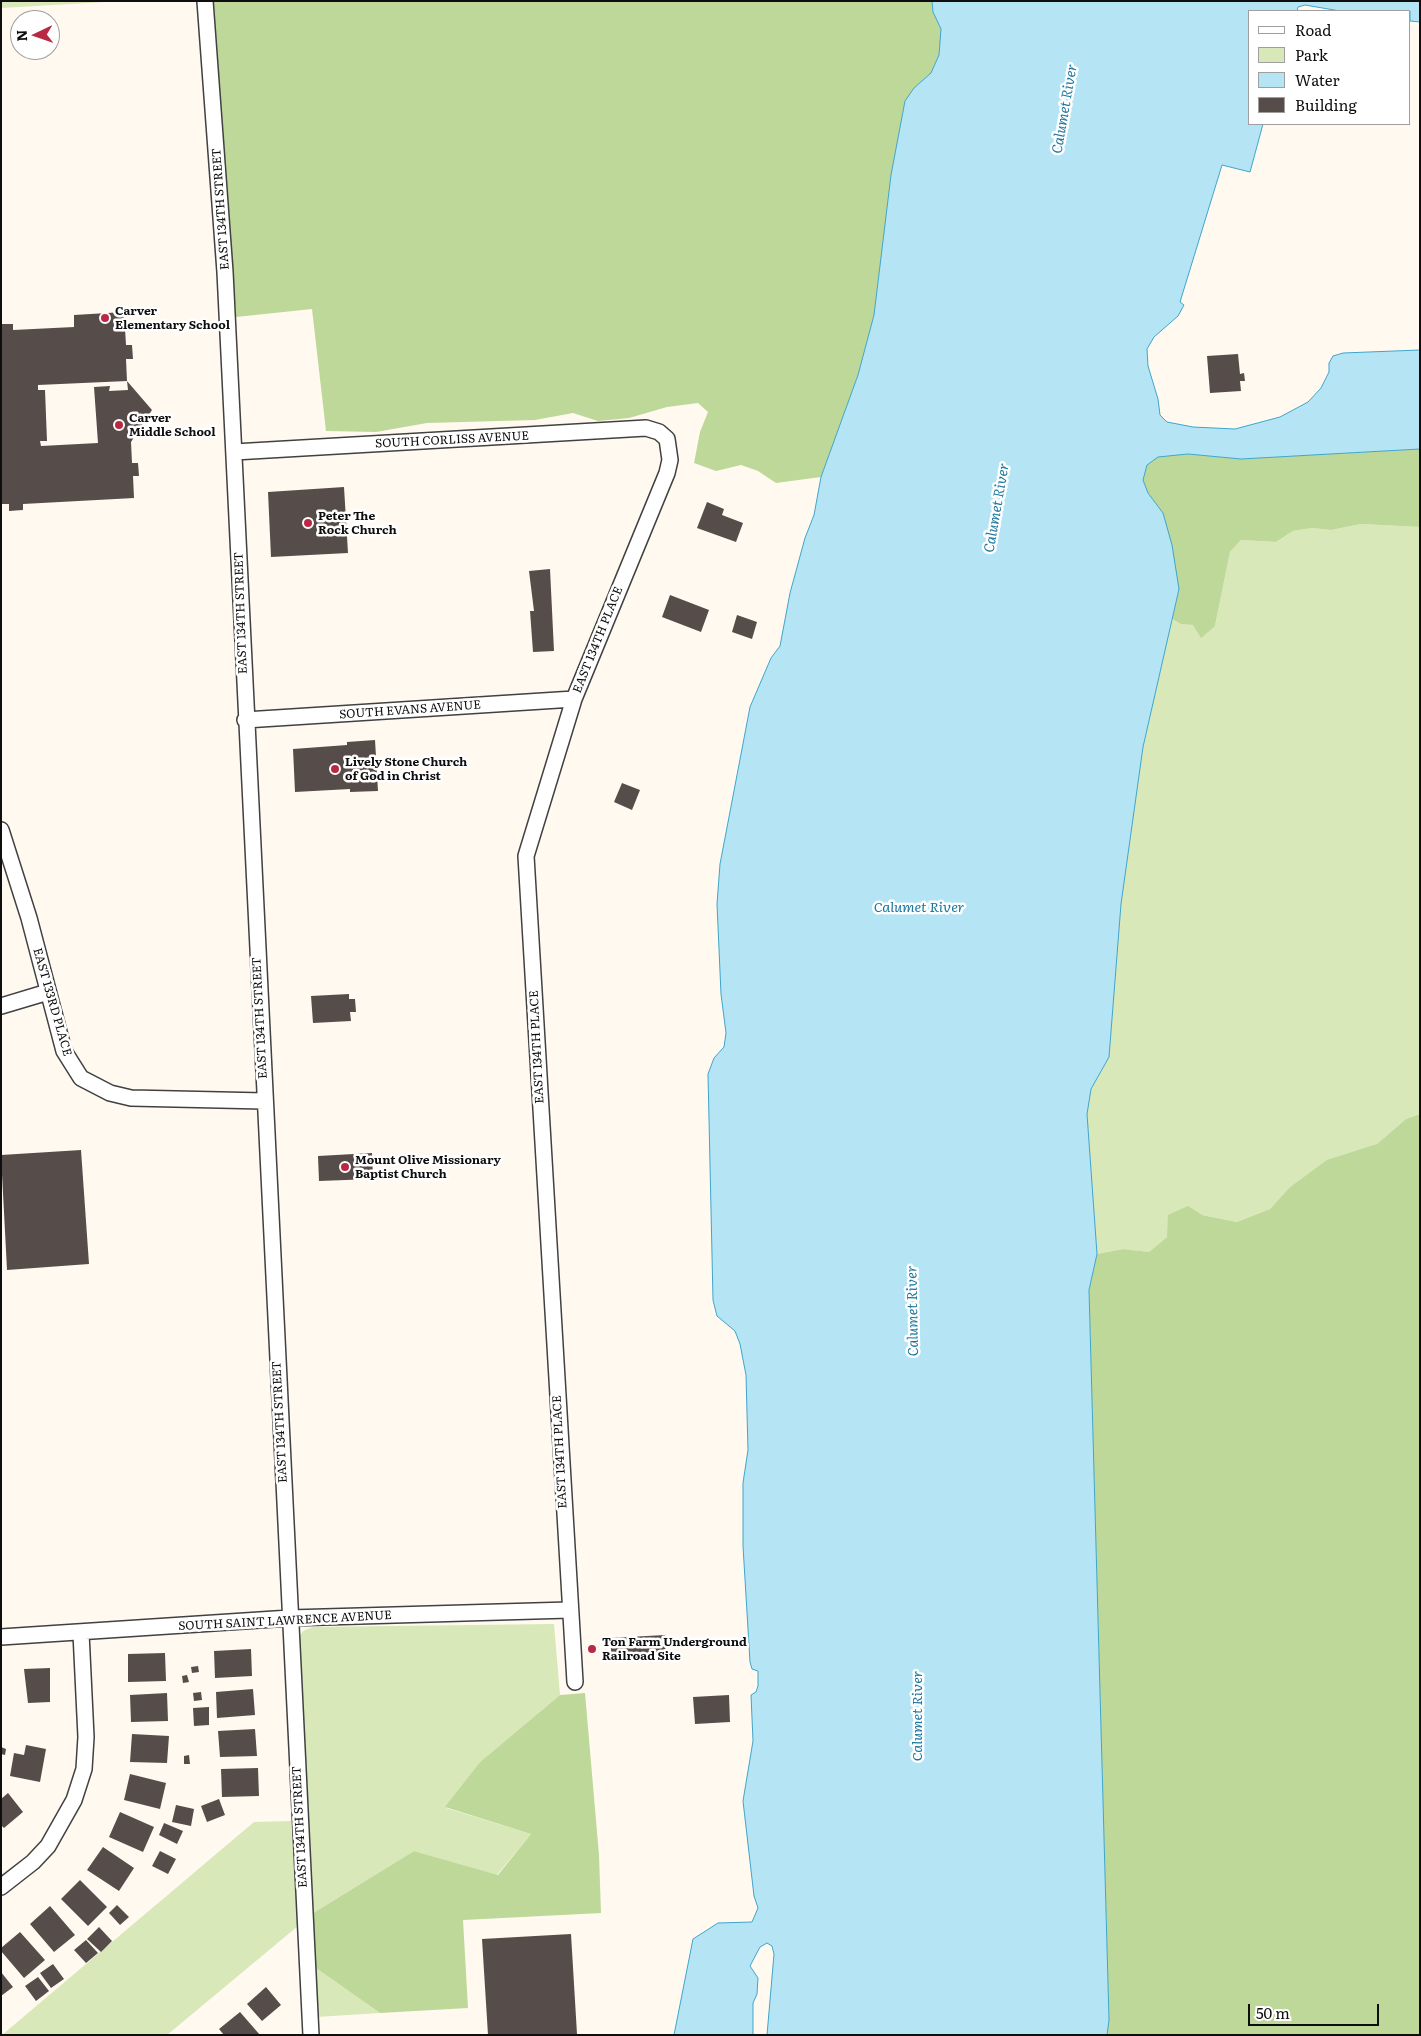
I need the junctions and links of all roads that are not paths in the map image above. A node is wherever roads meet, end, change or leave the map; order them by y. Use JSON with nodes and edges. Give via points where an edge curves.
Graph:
{"nodes":[{"id":1,"x":205,"y":1,"type":"edge"},
{"id":2,"x":667,"y":439,"type":"joint"},
{"id":3,"x":234,"y":452,"type":"junction"},
{"id":4,"x":574,"y":699,"type":"junction"},
{"id":5,"x":245,"y":720,"type":"junction"},
{"id":6,"x":1,"y":830,"type":"edge"},
{"id":7,"x":48,"y":992,"type":"junction"},
{"id":8,"x":1,"y":1006,"type":"edge"},
{"id":9,"x":264,"y":1101,"type":"junction"},
{"id":10,"x":569,"y":1610,"type":"junction"},
{"id":11,"x":290,"y":1618,"type":"junction"},
{"id":12,"x":81,"y":1632,"type":"junction"},
{"id":13,"x":1,"y":1637,"type":"edge"},
{"id":14,"x":575,"y":1682,"type":"dead end"},
{"id":15,"x":1,"y":1888,"type":"edge"},
{"id":16,"x":311,"y":2035,"type":"edge"}],
"edges":[{"from":1,"to":3,"type":"street","name":"EAST 134TH STREET","via":[[220,184]]},
{"from":2,"to":3,"type":"street","name":"SOUTH CORLISS AVENUE","via":[[646,428]]},
{"from":2,"to":4,"type":"street","name":"EAST 134TH PLACE","via":[[670,460],[667,473]]},
{"from":3,"to":5,"type":"street","name":"EAST 134TH STREET"},
{"from":4,"to":5,"type":"street","name":"SOUTH EVANS AVENUE"},
{"from":4,"to":10,"type":"street","name":"EAST 134TH PLACE","via":[[526,856]]},
{"from":5,"to":9,"type":"street","name":"EAST 134TH STREET"},
{"from":6,"to":7,"type":"street","name":"EAST 133RD PLACE"},
{"from":7,"to":8,"type":"street"},
{"from":7,"to":9,"type":"street","name":"EAST 133RD PLACE","via":[[64,1051],[81,1078],[94,1087],[131,1098]]},
{"from":9,"to":11,"type":"street","name":"EAST 134TH STREET"},
{"from":10,"to":11,"type":"street","name":"SOUTH SAINT LAWRENCE AVENUE"},
{"from":10,"to":14,"type":"street","name":"EAST 134TH PLACE"},
{"from":11,"to":12,"type":"street","name":"SOUTH SAINT LAWRENCE AVENUE"},
{"from":11,"to":16,"type":"street","name":"EAST 134TH STREET"},
{"from":12,"to":13,"type":"street","name":"SOUTH SAINT LAWRENCE AVENUE"},
{"from":12,"to":15,"type":"street","via":[[86,1737],[84,1769],[74,1800],[48,1846]]}]}
